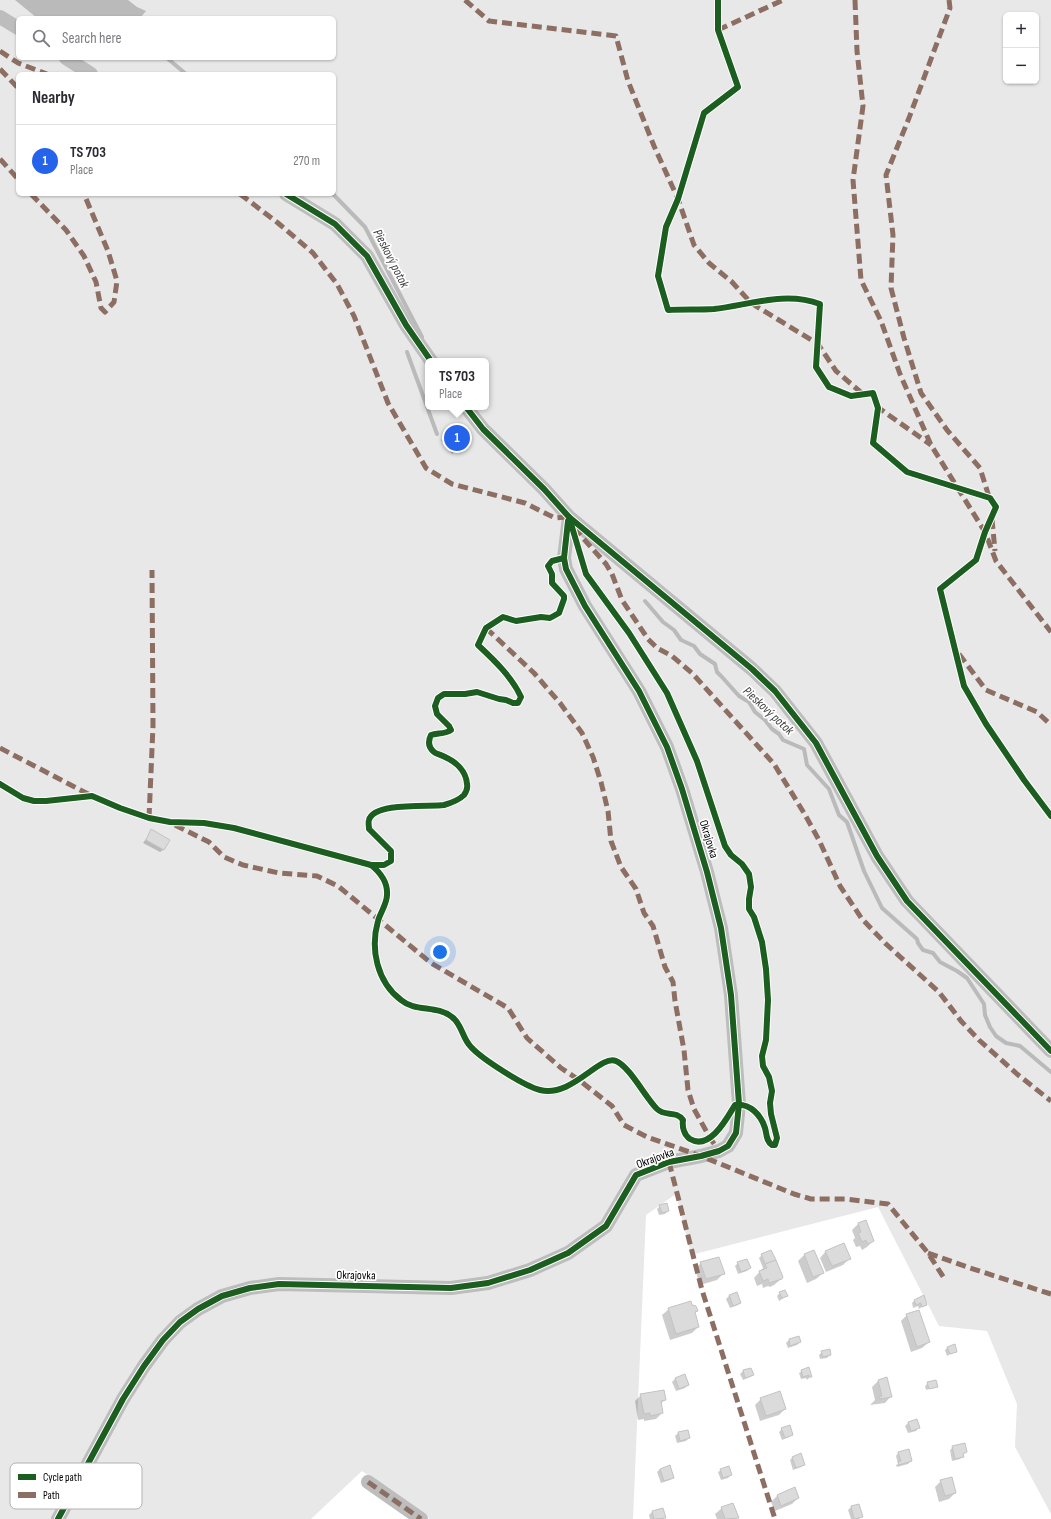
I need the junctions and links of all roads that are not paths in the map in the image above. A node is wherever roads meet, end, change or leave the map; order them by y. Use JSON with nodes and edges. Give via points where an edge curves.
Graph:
{"nodes":[{"id":1,"x":0,"y":17,"type":"edge"},
{"id":2,"x":16,"y":27,"type":"edge"},
{"id":3,"x":69,"y":60,"type":"edge"},
{"id":4,"x":88,"y":72,"type":"edge"},
{"id":5,"x":289,"y":196,"type":"edge"},
{"id":6,"x":429,"y":358,"type":"edge"},
{"id":7,"x":468,"y":410,"type":"edge"},
{"id":8,"x":569,"y":517,"type":"junction"},
{"id":9,"x":1051,"y":1051,"type":"edge"},
{"id":10,"x":88,"y":1463,"type":"edge"},
{"id":11,"x":368,"y":1482,"type":"dead end"},
{"id":12,"x":63,"y":1509,"type":"edge"},
{"id":13,"x":58,"y":1519,"type":"edge"},
{"id":14,"x":421,"y":1519,"type":"edge"}],
"edges":[{"from":1,"to":2,"type":"street"},
{"from":3,"to":4,"type":"street"},
{"from":5,"to":6,"type":"street","via":[[335,224],[367,256],[406,325]]},
{"from":7,"to":8,"type":"street","via":[[483,429]]},
{"from":8,"to":9,"type":"street","via":[[775,691],[816,743],[877,856],[907,901]]},
{"from":8,"to":10,"type":"street","name":"Okrajovka","via":[[564,558],[566,569],[585,606],[639,691],[667,748],[707,872],[721,928],[731,996],[739,1104],[736,1134],[728,1146],[719,1150],[669,1162],[636,1175],[606,1226],[568,1253],[530,1270],[488,1283],[451,1288],[279,1284],[250,1288],[222,1296],[180,1322],[163,1340],[123,1399]]},
{"from":11,"to":14,"type":"street"},
{"from":12,"to":13,"type":"street","name":"Okrajovka"}]}
